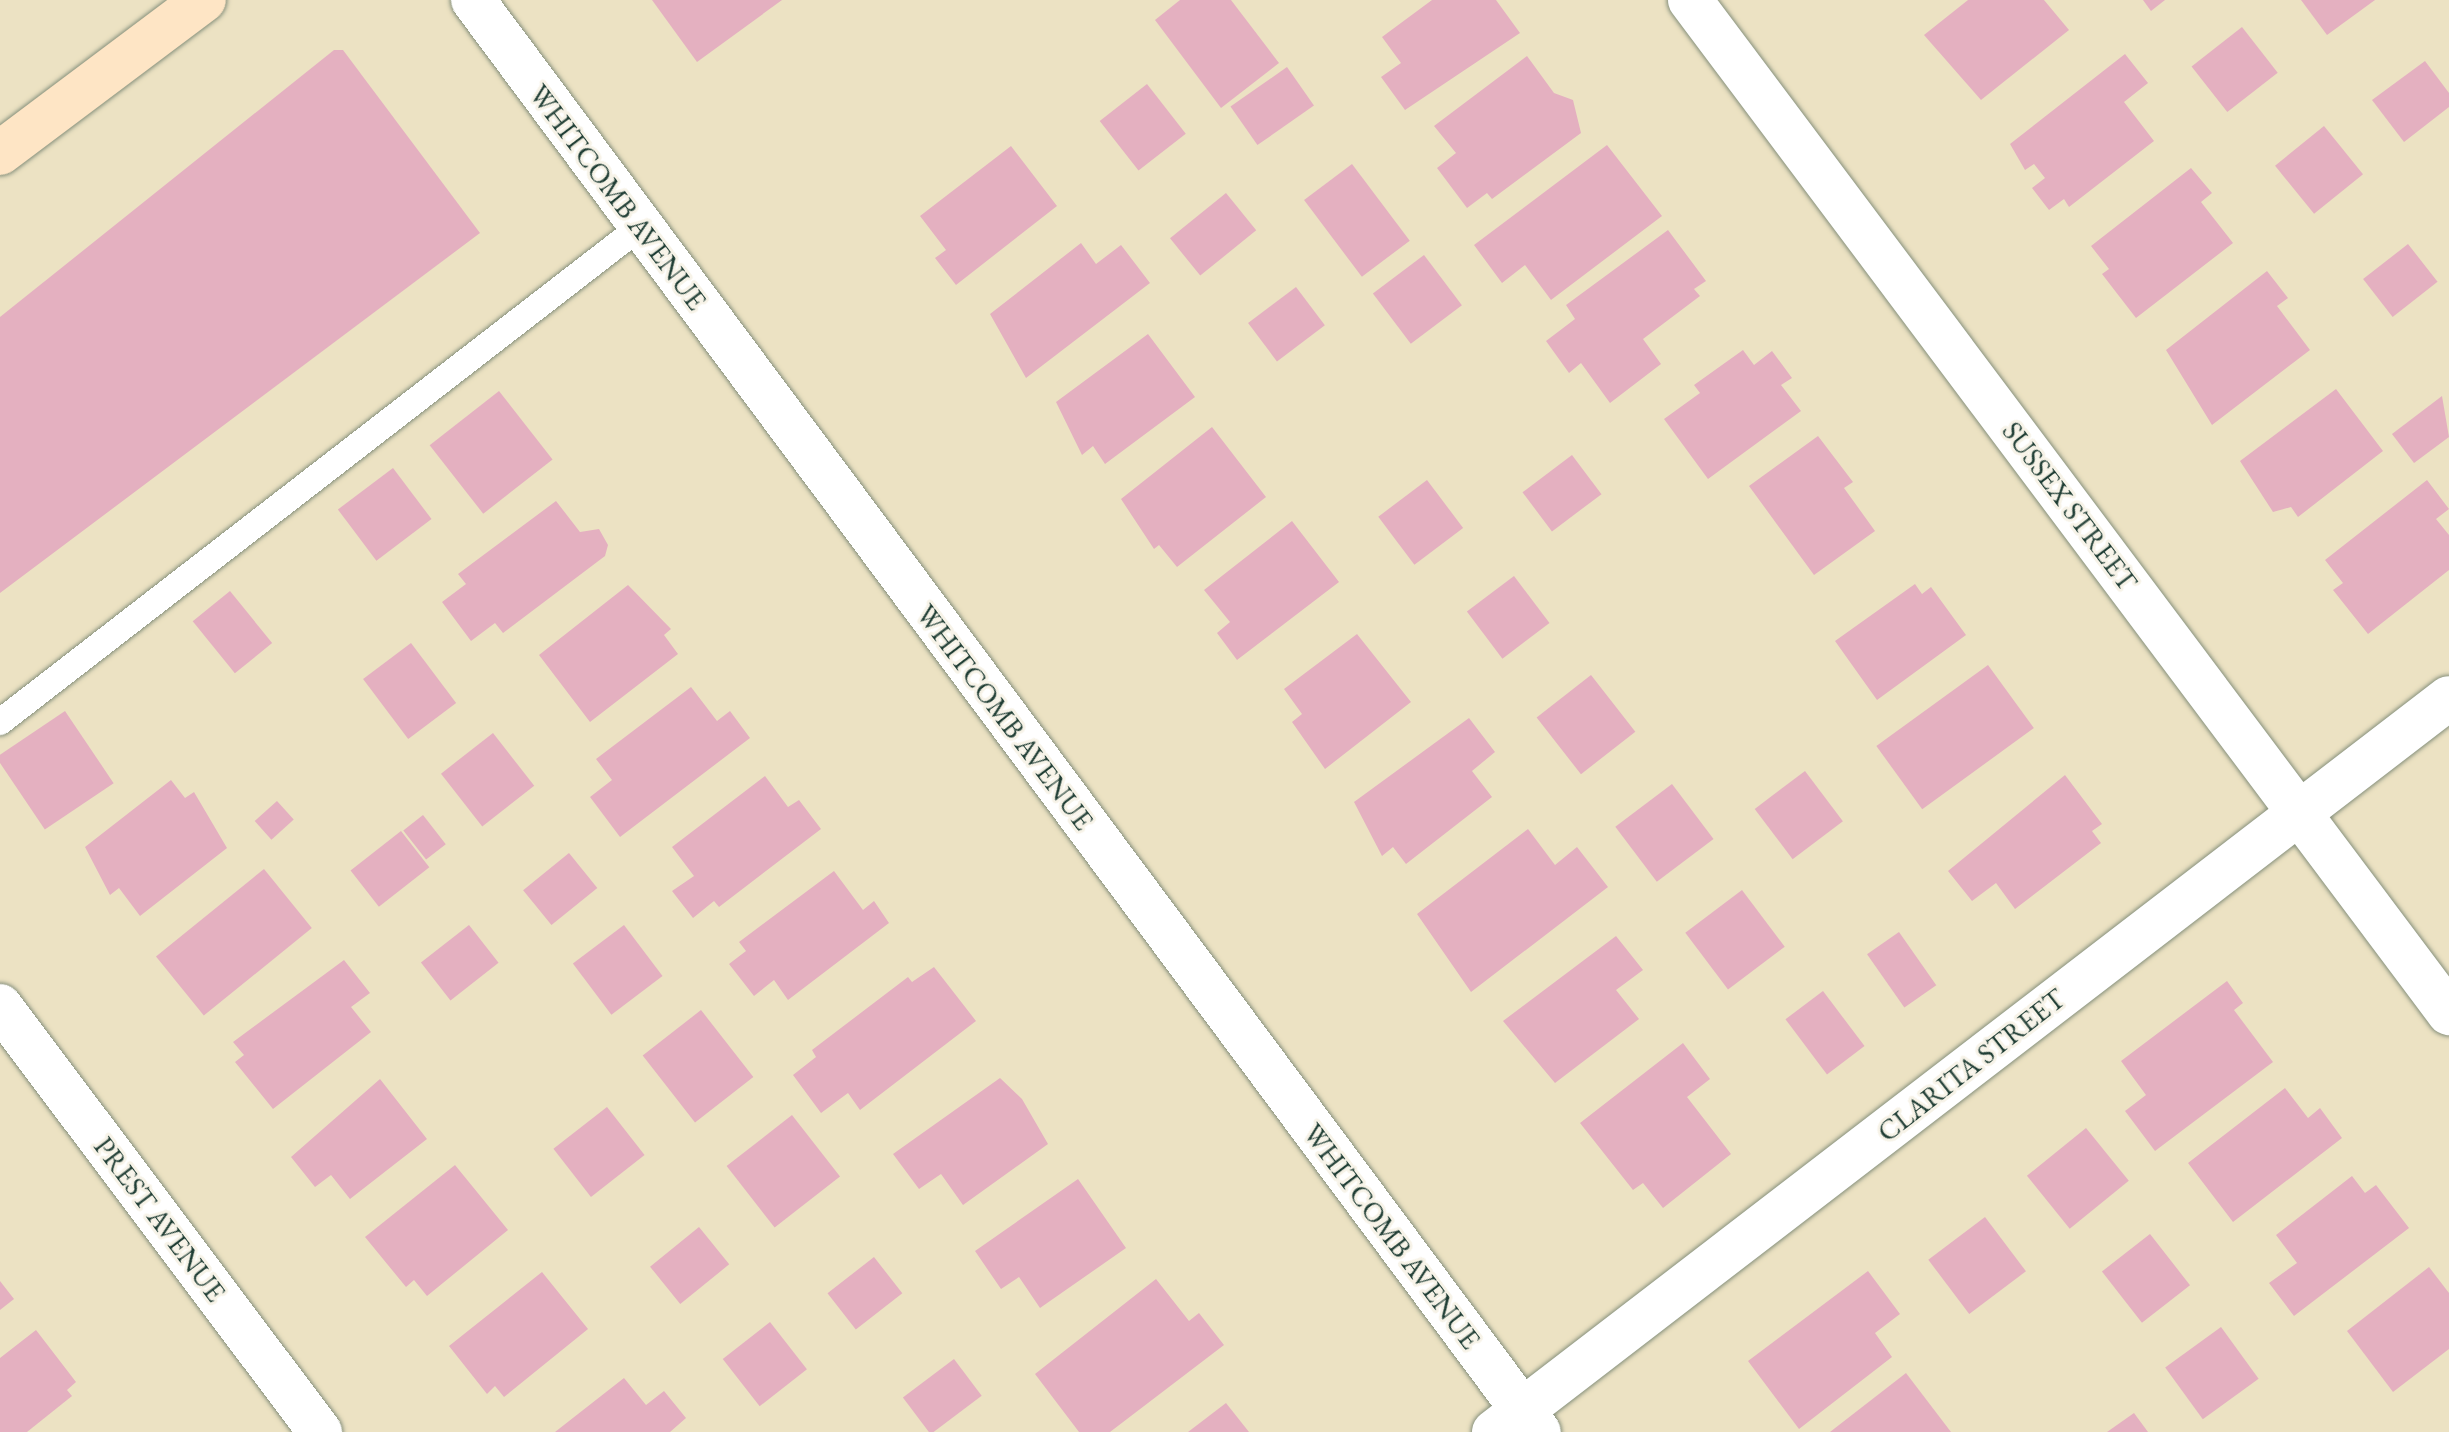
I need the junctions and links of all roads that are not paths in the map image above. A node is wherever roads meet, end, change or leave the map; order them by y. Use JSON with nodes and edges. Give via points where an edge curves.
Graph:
{"nodes":[{"id":1,"x":204,"y":0,"type":"edge"},
{"id":2,"x":473,"y":0,"type":"edge"},
{"id":3,"x":1690,"y":0,"type":"edge"},
{"id":4,"x":0,"y":153,"type":"edge"},
{"id":5,"x":640,"y":227,"type":"junction"},
{"id":6,"x":2449,"y":698,"type":"edge"},
{"id":7,"x":0,"y":722,"type":"edge"},
{"id":8,"x":2300,"y":813,"type":"junction"},
{"id":9,"x":0,"y":1006,"type":"edge"},
{"id":10,"x":2449,"y":1013,"type":"edge"},
{"id":11,"x":1518,"y":1425,"type":"edge"},
{"id":12,"x":320,"y":1432,"type":"edge"}],
"edges":[{"from":1,"to":4,"type":"main road"},
{"from":2,"to":5,"type":"street","name":"WHITCOMB AVENUE"},
{"from":3,"to":8,"type":"street","name":"SUSSEX STREET"},
{"from":5,"to":7,"type":"lane"},
{"from":5,"to":11,"type":"street","name":"WHITCOMB AVENUE"},
{"from":6,"to":8,"type":"street","name":"CLARITA STREET"},
{"from":8,"to":10,"type":"street","name":"SUSSEX STREET"},
{"from":8,"to":11,"type":"street","name":"CLARITA STREET"},
{"from":9,"to":12,"type":"street","name":"PREST AVENUE"}]}
